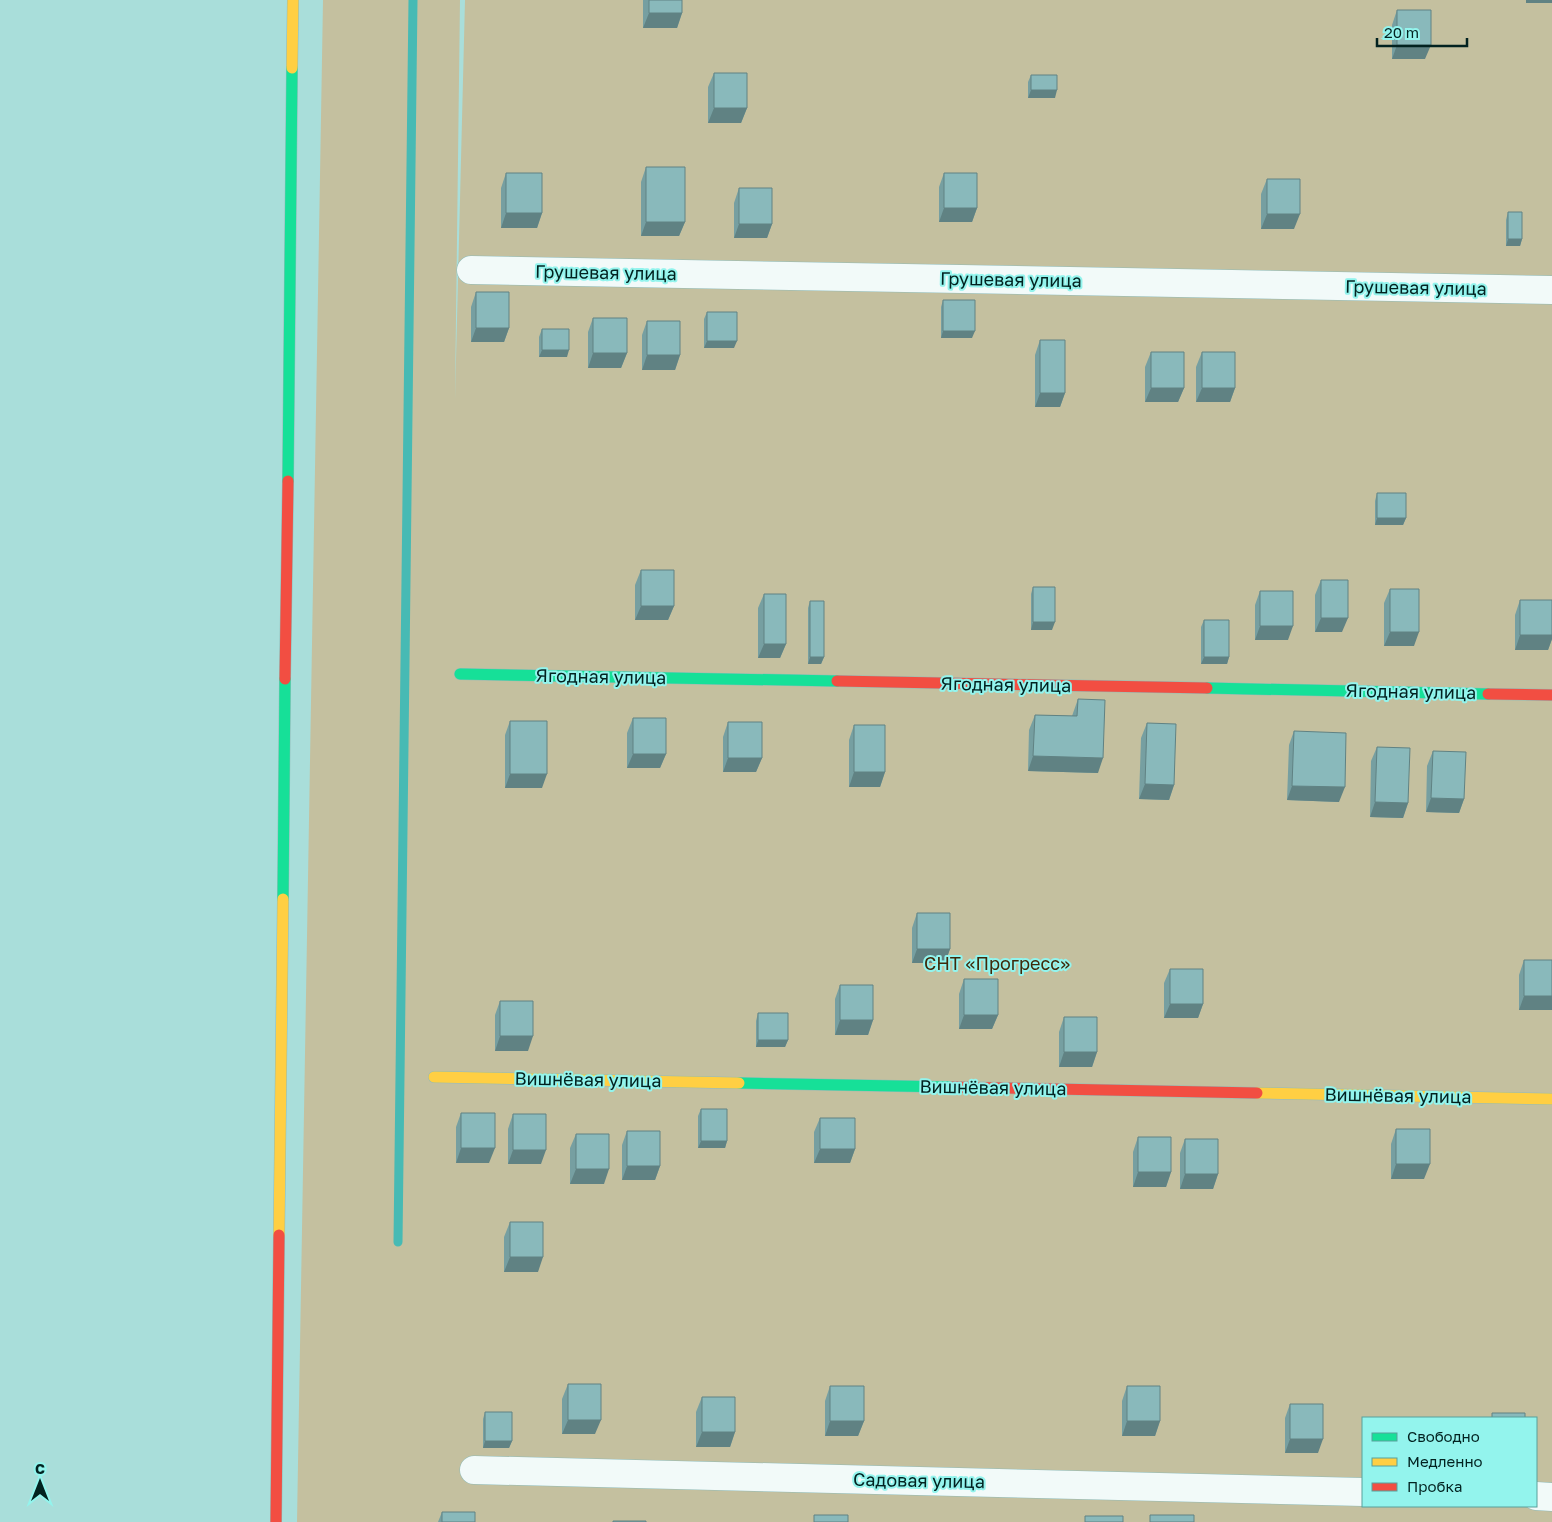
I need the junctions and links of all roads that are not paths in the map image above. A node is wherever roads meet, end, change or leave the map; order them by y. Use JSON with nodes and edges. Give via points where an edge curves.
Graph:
{"nodes":[{"id":1,"x":293,"y":0,"type":"edge"},
{"id":2,"x":471,"y":270,"type":"dead end"},
{"id":3,"x":1552,"y":290,"type":"edge"},
{"id":4,"x":460,"y":674,"type":"dead end"},
{"id":5,"x":1552,"y":695,"type":"edge"},
{"id":6,"x":434,"y":1077,"type":"dead end"},
{"id":7,"x":1552,"y":1099,"type":"edge"},
{"id":8,"x":474,"y":1470,"type":"dead end"},
{"id":9,"x":1362,"y":1492,"type":"edge"},
{"id":10,"x":1537,"y":1496,"type":"edge"},
{"id":11,"x":1552,"y":1497,"type":"edge"},
{"id":12,"x":276,"y":1522,"type":"edge"}],
"edges":[{"from":1,"to":12,"type":"street"},
{"from":2,"to":3,"type":"street","name":"Грушевая улица"},
{"from":4,"to":5,"type":"street","name":"Ягодная улица"},
{"from":6,"to":7,"type":"street","name":"Вишнёвая улица"},
{"from":8,"to":9,"type":"street","name":"Садовая улица"},
{"from":10,"to":11,"type":"street"}]}
